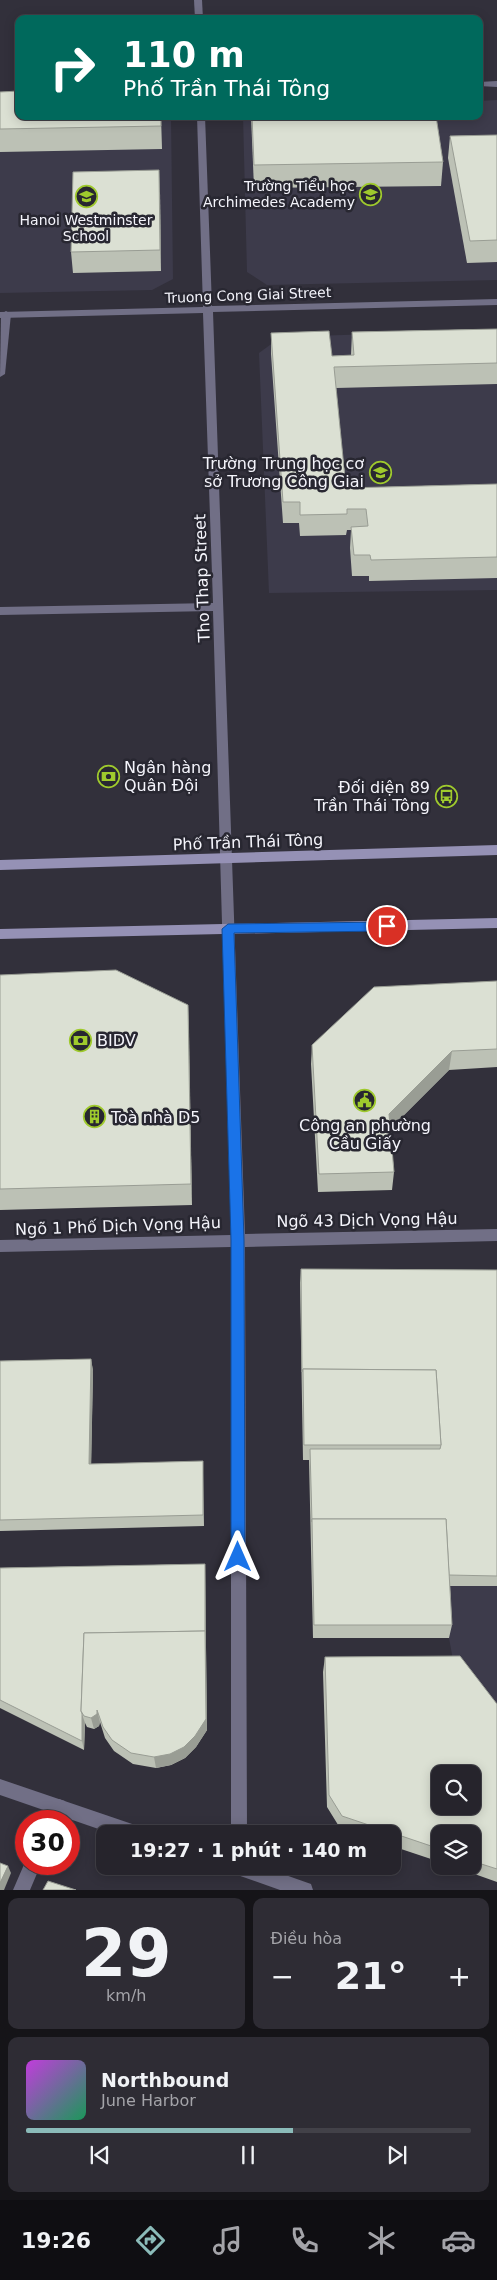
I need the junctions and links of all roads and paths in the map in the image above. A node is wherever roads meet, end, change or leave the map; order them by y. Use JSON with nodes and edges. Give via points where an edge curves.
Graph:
{"nodes":[{"id":1,"x":198,"y":0,"type":"edge"},
{"id":2,"x":199,"y":15,"type":"edge"},
{"id":3,"x":483,"y":84,"type":"edge"},
{"id":4,"x":497,"y":84,"type":"edge"},
{"id":5,"x":202,"y":120,"type":"edge"},
{"id":6,"x":497,"y":302,"type":"edge"},
{"id":7,"x":209,"y":309,"type":"junction"},
{"id":8,"x":3,"y":315,"type":"edge"},
{"id":9,"x":0,"y":374,"type":"edge"},
{"id":10,"x":218,"y":607,"type":"junction"},
{"id":11,"x":0,"y":611,"type":"edge"},
{"id":12,"x":497,"y":850,"type":"edge"},
{"id":13,"x":227,"y":859,"type":"junction"},
{"id":14,"x":0,"y":865,"type":"edge"},
{"id":15,"x":497,"y":923,"type":"edge"},
{"id":16,"x":228,"y":929,"type":"junction"},
{"id":17,"x":0,"y":934,"type":"edge"},
{"id":18,"x":497,"y":1235,"type":"edge"},
{"id":19,"x":238,"y":1240,"type":"junction"},
{"id":20,"x":0,"y":1246,"type":"edge"},
{"id":21,"x":0,"y":1787,"type":"edge"},
{"id":22,"x":48,"y":1810,"type":"edge"},
{"id":23,"x":80,"y":1820,"type":"edge"},
{"id":24,"x":101,"y":1825,"type":"edge"},
{"id":25,"x":239,"y":1825,"type":"edge"},
{"id":26,"x":28,"y":1875,"type":"edge"},
{"id":27,"x":261,"y":1875,"type":"edge"},
{"id":28,"x":21,"y":1890,"type":"edge"},
{"id":29,"x":305,"y":1890,"type":"edge"}],
"edges":[{"from":1,"to":2,"type":"street"},
{"from":3,"to":4,"type":"street"},
{"from":5,"to":7,"type":"street","name":"Tho Thap Street"},
{"from":6,"to":7,"type":"street","name":"Truong Cong Giai Street"},
{"from":7,"to":8,"type":"street","name":"Truong Cong Giai Street"},
{"from":7,"to":10,"type":"street","name":"Tho Thap Street"},
{"from":8,"to":9,"type":"street"},
{"from":10,"to":11,"type":"street"},
{"from":10,"to":13,"type":"street","name":"Tho Thap Street"},
{"from":12,"to":13,"type":"main road","name":"Phố Trần Thái Tông"},
{"from":13,"to":14,"type":"main road","name":"Phố Trần Thái Tông"},
{"from":13,"to":16,"type":"street","name":"Tho Thap Street"},
{"from":15,"to":16,"type":"main road"},
{"from":16,"to":17,"type":"main road"},
{"from":16,"to":19,"type":"street","name":"Tho Thap Street"},
{"from":18,"to":19,"type":"street","name":"Ngõ 43 Dịch Vọng Hậu"},
{"from":19,"to":20,"type":"street","name":"Ngõ 1 Phố Dịch Vọng Hậu"},
{"from":19,"to":25,"type":"street","name":"Tho Thap Street"},
{"from":21,"to":22,"type":"street"},
{"from":23,"to":24,"type":"street"},
{"from":26,"to":28,"type":"street"},
{"from":27,"to":29,"type":"street"}]}
